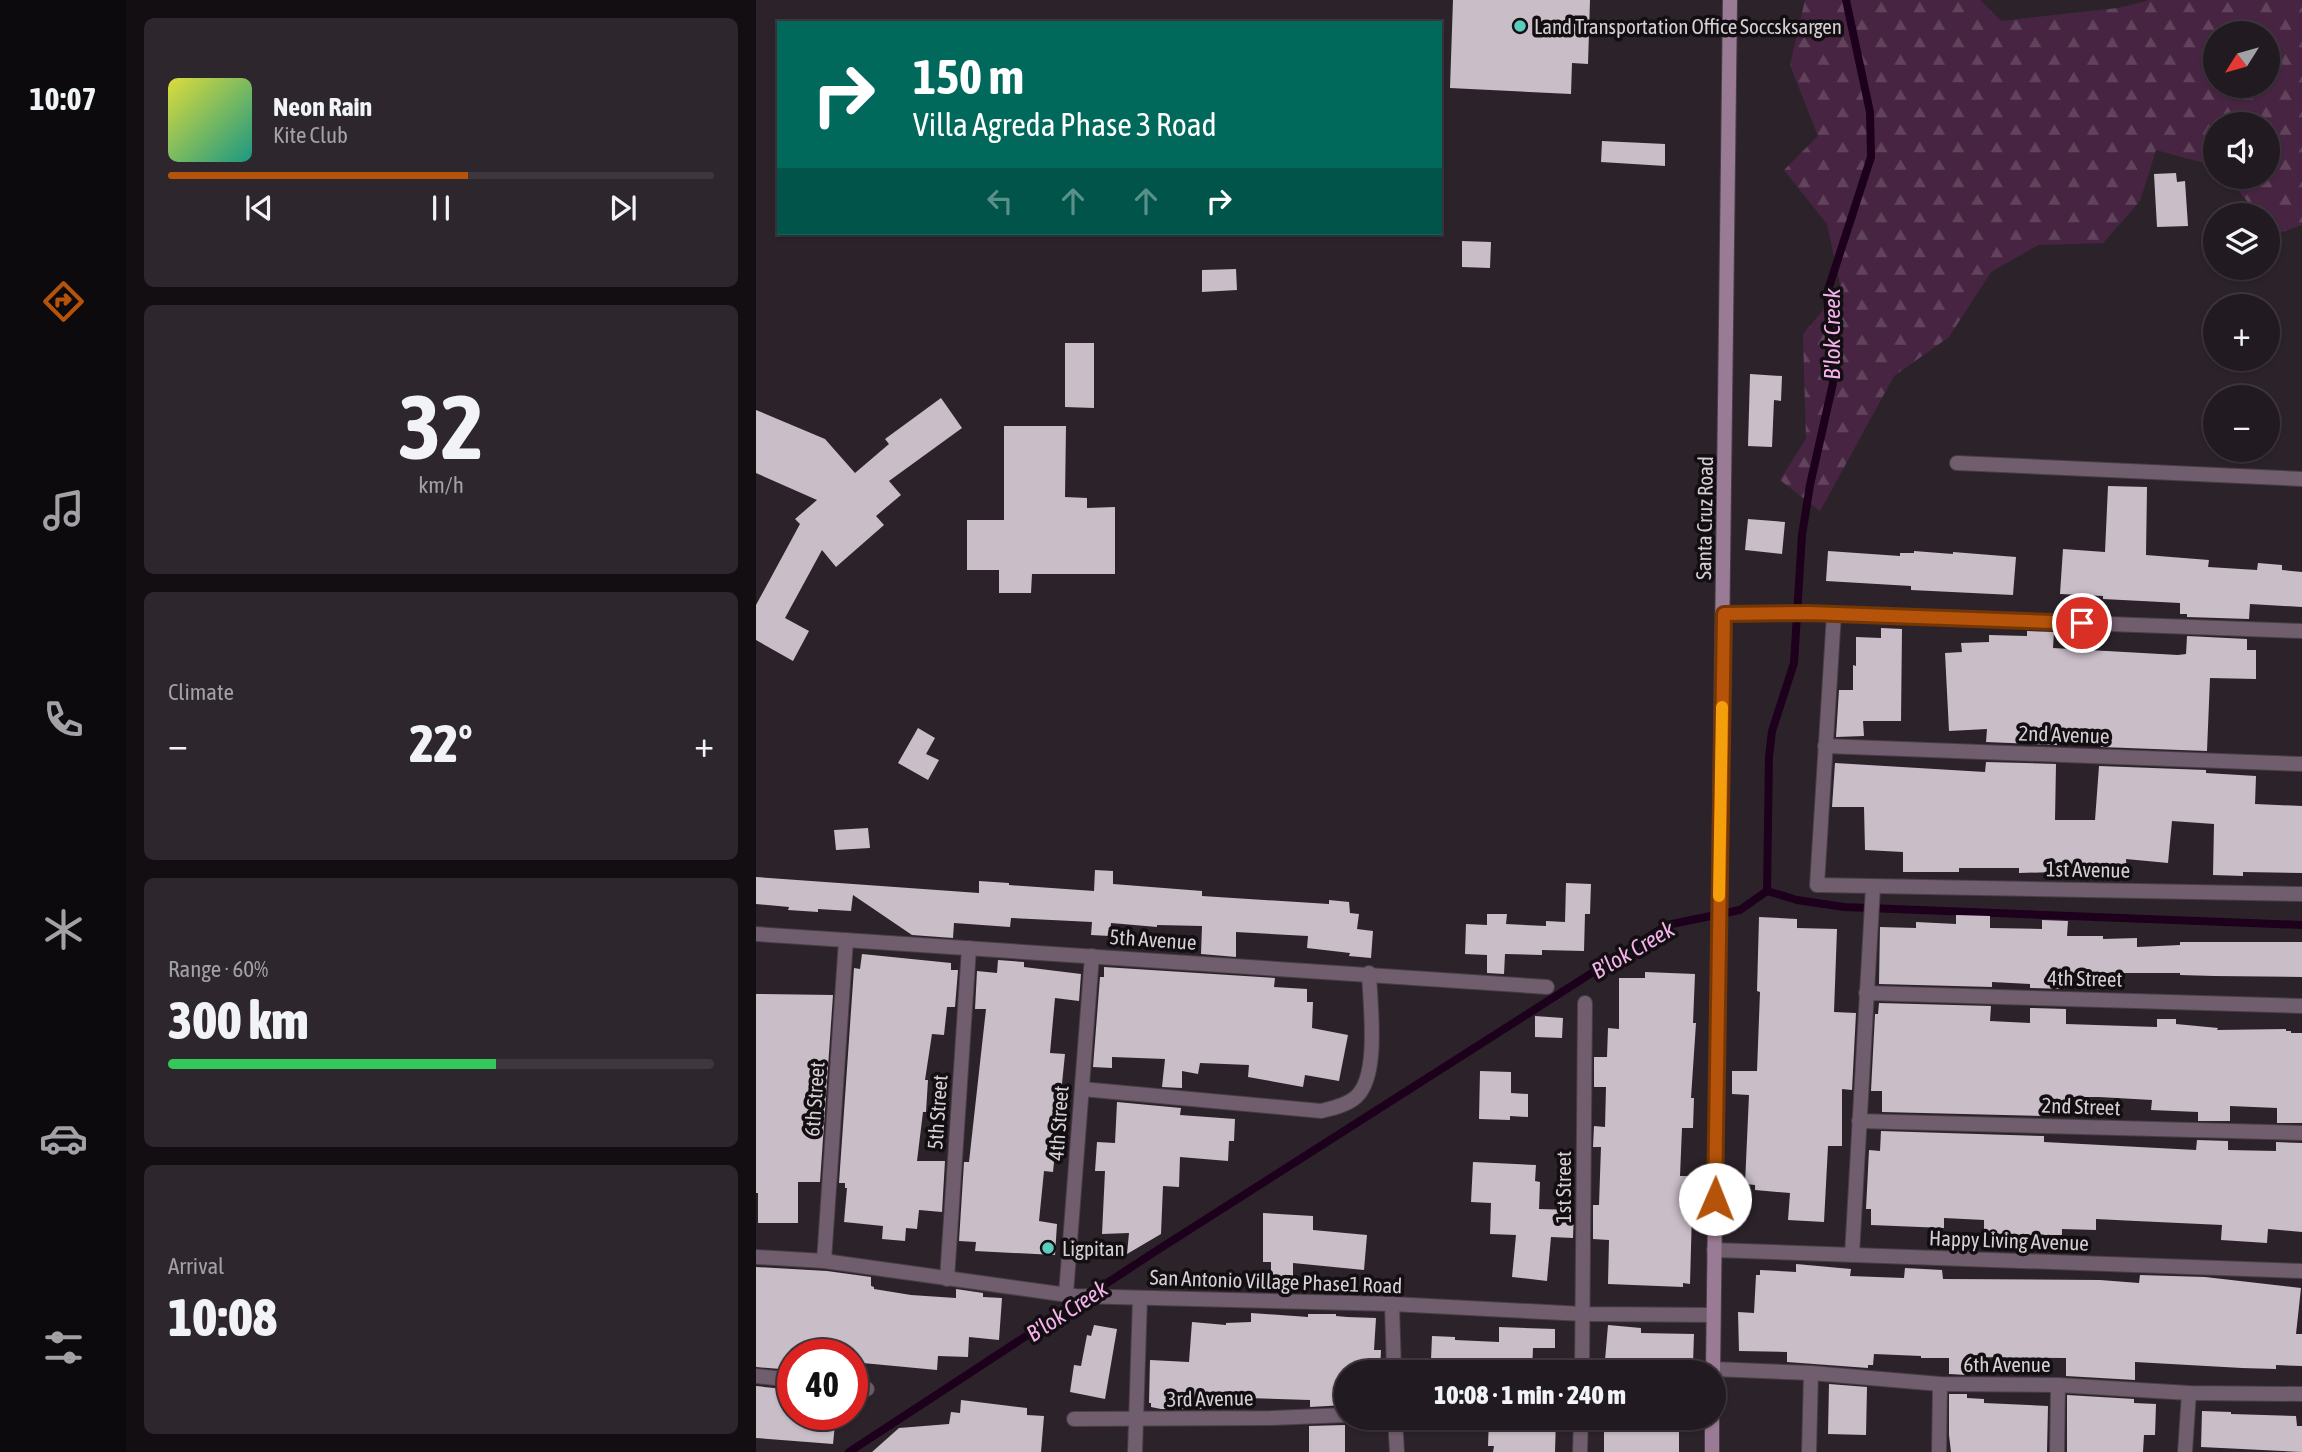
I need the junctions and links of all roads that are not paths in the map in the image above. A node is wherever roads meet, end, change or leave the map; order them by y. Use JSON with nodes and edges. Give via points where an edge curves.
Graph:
{"nodes":[{"id":1,"x":1730,"y":0,"type":"edge"},
{"id":2,"x":1957,"y":463,"type":"dead end"},
{"id":3,"x":2302,"y":479,"type":"edge"},
{"id":4,"x":1724,"y":614,"type":"junction"},
{"id":5,"x":1834,"y":614,"type":"junction"},
{"id":6,"x":2302,"y":631,"type":"edge"},
{"id":7,"x":1825,"y":746,"type":"junction"},
{"id":8,"x":2302,"y":764,"type":"edge"},
{"id":9,"x":1873,"y":894,"type":"junction"},
{"id":10,"x":2302,"y":894,"type":"edge"},
{"id":11,"x":756,"y":934,"type":"edge"},
{"id":12,"x":846,"y":940,"type":"junction"},
{"id":13,"x":969,"y":948,"type":"junction"},
{"id":14,"x":1092,"y":956,"type":"junction"},
{"id":15,"x":1369,"y":973,"type":"junction"},
{"id":16,"x":1547,"y":986,"type":"dead end"},
{"id":17,"x":1866,"y":993,"type":"junction"},
{"id":18,"x":1586,"y":1003,"type":"dead end"},
{"id":19,"x":2302,"y":1006,"type":"edge"},
{"id":20,"x":1082,"y":1089,"type":"junction"},
{"id":21,"x":1859,"y":1121,"type":"junction"},
{"id":22,"x":2302,"y":1133,"type":"edge"},
{"id":23,"x":1714,"y":1251,"type":"junction"},
{"id":24,"x":1852,"y":1255,"type":"junction"},
{"id":25,"x":756,"y":1256,"type":"edge"},
{"id":26,"x":824,"y":1261,"type":"junction"},
{"id":27,"x":2302,"y":1271,"type":"edge"},
{"id":28,"x":947,"y":1279,"type":"junction"},
{"id":29,"x":1071,"y":1295,"type":"junction"},
{"id":30,"x":1140,"y":1298,"type":"junction"},
{"id":31,"x":1392,"y":1304,"type":"junction"},
{"id":32,"x":1584,"y":1314,"type":"junction"},
{"id":33,"x":1713,"y":1315,"type":"junction"},
{"id":34,"x":1394,"y":1360,"type":"edge"},
{"id":35,"x":1582,"y":1360,"type":"edge"},
{"id":36,"x":1713,"y":1360,"type":"edge"},
{"id":37,"x":1726,"y":1371,"type":"edge"},
{"id":38,"x":1811,"y":1373,"type":"junction"},
{"id":39,"x":756,"y":1376,"type":"edge"},
{"id":40,"x":777,"y":1378,"type":"edge"},
{"id":41,"x":1940,"y":1384,"type":"junction"},
{"id":42,"x":2058,"y":1385,"type":"junction"},
{"id":43,"x":2189,"y":1393,"type":"junction"},
{"id":44,"x":2302,"y":1394,"type":"edge"},
{"id":45,"x":1334,"y":1415,"type":"edge"},
{"id":46,"x":1074,"y":1419,"type":"dead end"},
{"id":47,"x":1136,"y":1420,"type":"junction"},
{"id":48,"x":1396,"y":1430,"type":"edge"},
{"id":49,"x":1581,"y":1430,"type":"edge"},
{"id":50,"x":1712,"y":1430,"type":"edge"},
{"id":51,"x":1135,"y":1452,"type":"edge"},
{"id":52,"x":1397,"y":1452,"type":"edge"},
{"id":53,"x":1580,"y":1452,"type":"edge"},
{"id":54,"x":1712,"y":1452,"type":"edge"},
{"id":55,"x":1810,"y":1452,"type":"edge"},
{"id":56,"x":1939,"y":1452,"type":"edge"},
{"id":57,"x":2057,"y":1452,"type":"edge"},
{"id":58,"x":2185,"y":1452,"type":"edge"}],
"edges":[{"from":1,"to":4,"type":"street","name":"Santa Cruz Road"},
{"from":2,"to":3,"type":"street"},
{"from":4,"to":5,"type":"street"},
{"from":4,"to":23,"type":"street","name":"Santa Cruz Road"},
{"from":5,"to":6,"type":"street"},
{"from":5,"to":7,"type":"street"},
{"from":7,"to":8,"type":"street","name":"2nd Avenue"},
{"from":7,"to":9,"type":"street","name":"1st Avenue","via":[[1816,885]]},
{"from":9,"to":10,"type":"street","name":"1st Avenue"},
{"from":9,"to":17,"type":"street"},
{"from":11,"to":12,"type":"street","name":"5th Avenue"},
{"from":12,"to":13,"type":"street","name":"5th Avenue"},
{"from":12,"to":26,"type":"street","name":"6th Street"},
{"from":13,"to":14,"type":"street","name":"5th Avenue"},
{"from":13,"to":28,"type":"street","name":"5th Street"},
{"from":14,"to":15,"type":"street","name":"5th Avenue"},
{"from":14,"to":20,"type":"street","name":"4th Street"},
{"from":15,"to":16,"type":"street","name":"5th Avenue"},
{"from":15,"to":20,"type":"street","via":[[1371,1065],[1366,1084],[1356,1097],[1338,1107],[1321,1111]]},
{"from":17,"to":19,"type":"street","name":"4th Street"},
{"from":17,"to":21,"type":"street"},
{"from":18,"to":32,"type":"street","name":"1st Street"},
{"from":20,"to":29,"type":"street","name":"4th Street"},
{"from":21,"to":22,"type":"street","name":"2nd Street"},
{"from":21,"to":24,"type":"street"},
{"from":23,"to":24,"type":"street","name":"Happy Living Avenue"},
{"from":23,"to":33,"type":"street","name":"Santa Cruz Road"},
{"from":24,"to":27,"type":"street","name":"Happy Living Avenue"},
{"from":25,"to":26,"type":"street","name":"San Antonio Village Phase1 Road"},
{"from":26,"to":28,"type":"street","name":"San Antonio Village Phase1 Road"},
{"from":28,"to":29,"type":"street","name":"San Antonio Village Phase1 Road"},
{"from":29,"to":30,"type":"street","name":"San Antonio Village Phase1 Road"},
{"from":30,"to":31,"type":"street","name":"San Antonio Village Phase1 Road"},
{"from":30,"to":47,"type":"street"},
{"from":31,"to":32,"type":"street","name":"San Antonio Village Phase1 Road"},
{"from":31,"to":34,"type":"street"},
{"from":32,"to":33,"type":"street","name":"San Antonio Village Phase1 Road"},
{"from":32,"to":35,"type":"street","name":"1st Street"},
{"from":33,"to":36,"type":"street","name":"Santa Cruz Road"},
{"from":37,"to":38,"type":"street","name":"6th Avenue"},
{"from":38,"to":41,"type":"street","name":"6th Avenue"},
{"from":38,"to":55,"type":"street"},
{"from":39,"to":40,"type":"street"},
{"from":41,"to":42,"type":"street","name":"6th Avenue"},
{"from":41,"to":56,"type":"street"},
{"from":42,"to":43,"type":"street","name":"6th Avenue"},
{"from":42,"to":57,"type":"street"},
{"from":43,"to":44,"type":"street","name":"6th Avenue"},
{"from":43,"to":58,"type":"street"},
{"from":45,"to":47,"type":"street","name":"3rd Avenue"},
{"from":46,"to":47,"type":"street","name":"3rd Avenue"},
{"from":47,"to":51,"type":"street"},
{"from":48,"to":52,"type":"street"},
{"from":49,"to":53,"type":"street"},
{"from":50,"to":54,"type":"street"}]}
